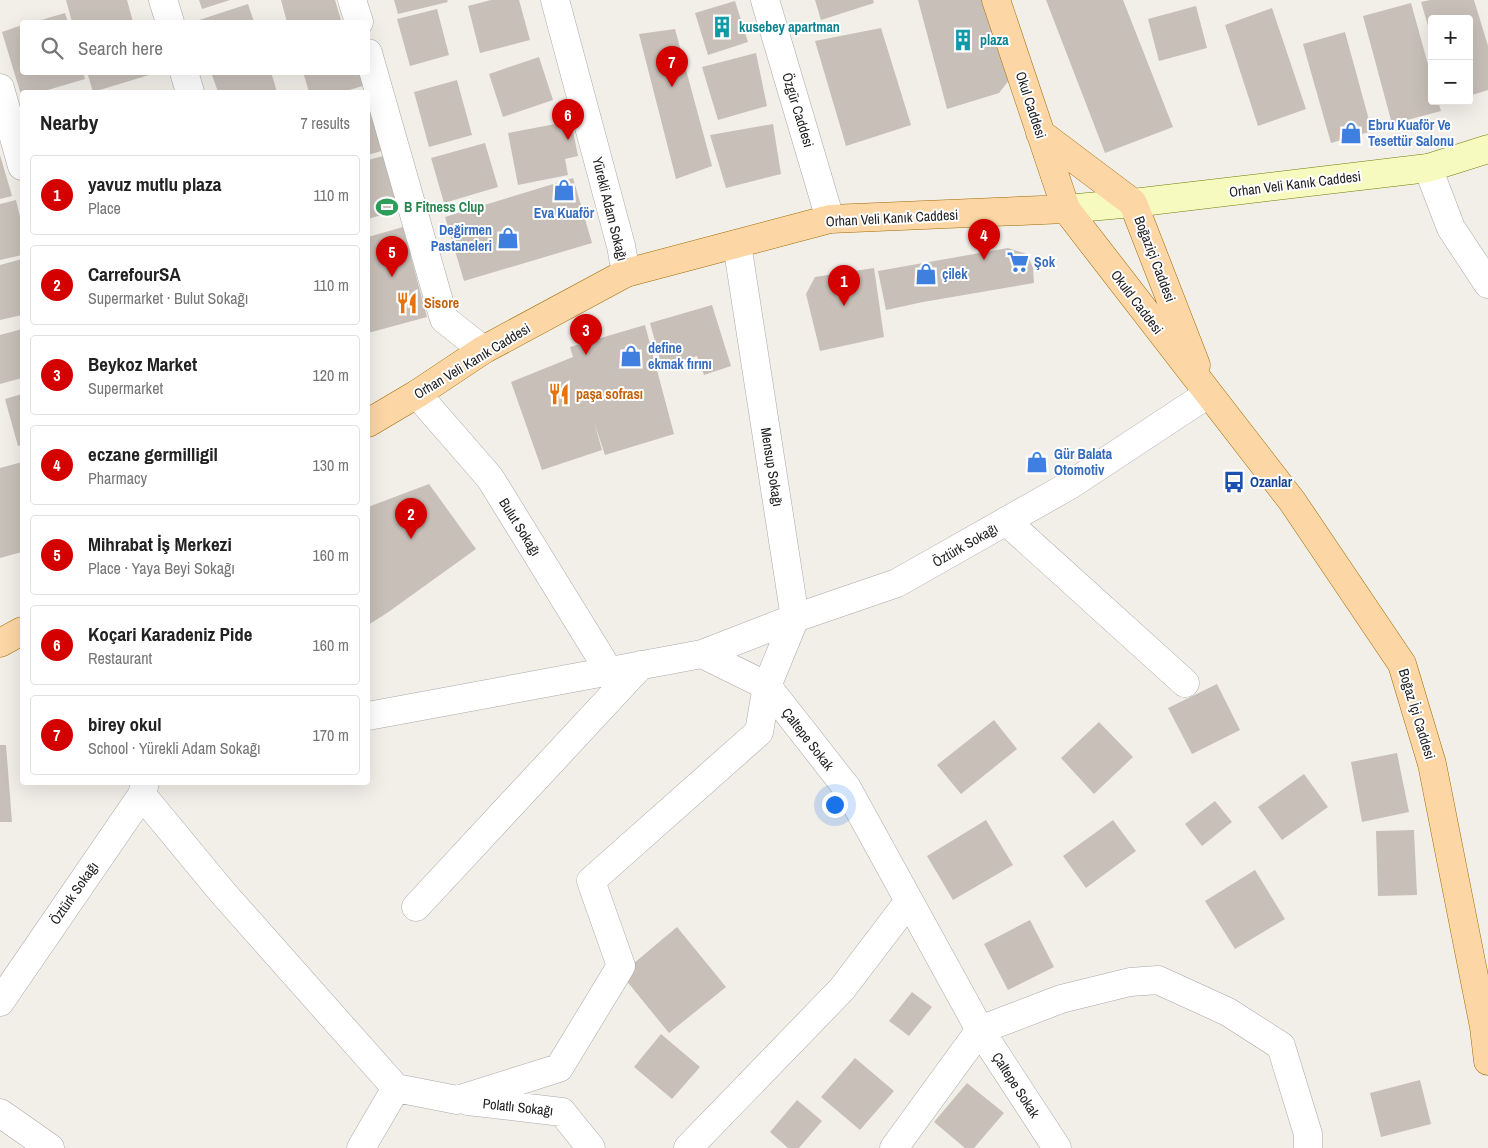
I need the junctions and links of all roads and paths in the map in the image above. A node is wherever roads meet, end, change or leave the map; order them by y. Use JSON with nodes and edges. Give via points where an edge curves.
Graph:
{"nodes":[{"id":1,"x":163,"y":0,"type":"edge"},
{"id":2,"x":352,"y":0,"type":"edge"},
{"id":3,"x":555,"y":0,"type":"edge"},
{"id":4,"x":765,"y":0,"type":"edge"},
{"id":5,"x":996,"y":0,"type":"edge"},
{"id":6,"x":169,"y":20,"type":"edge"},
{"id":7,"x":358,"y":20,"type":"edge"},
{"id":8,"x":370,"y":60,"type":"edge"},
{"id":9,"x":185,"y":75,"type":"edge"},
{"id":10,"x":0,"y":88,"type":"edge"},
{"id":11,"x":189,"y":90,"type":"edge"},
{"id":12,"x":1040,"y":133,"type":"junction"},
{"id":13,"x":1488,"y":149,"type":"edge"},
{"id":14,"x":20,"y":159,"type":"edge"},
{"id":15,"x":1428,"y":168,"type":"junction"},
{"id":16,"x":1133,"y":204,"type":"junction"},
{"id":17,"x":1066,"y":209,"type":"junction"},
{"id":18,"x":830,"y":219,"type":"junction"},
{"id":19,"x":737,"y":244,"type":"junction"},
{"id":20,"x":626,"y":273,"type":"junction"},
{"id":21,"x":1488,"y":284,"type":"edge"},
{"id":22,"x":483,"y":350,"type":"junction"},
{"id":23,"x":417,"y":394,"type":"junction"},
{"id":24,"x":1208,"y":394,"type":"junction"},
{"id":25,"x":370,"y":422,"type":"edge"},
{"id":26,"x":1006,"y":521,"type":"junction"},
{"id":27,"x":796,"y":618,"type":"junction"},
{"id":28,"x":20,"y":632,"type":"edge"},
{"id":29,"x":0,"y":643,"type":"edge"},
{"id":30,"x":702,"y":654,"type":"junction"},
{"id":31,"x":641,"y":665,"type":"junction"},
{"id":32,"x":609,"y":671,"type":"junction"},
{"id":33,"x":1185,"y":683,"type":"dead end"},
{"id":34,"x":767,"y":686,"type":"junction"},
{"id":35,"x":370,"y":716,"type":"edge"},
{"id":36,"x":144,"y":789,"type":"edge"},
{"id":37,"x":909,"y":901,"type":"junction"},
{"id":38,"x":416,"y":907,"type":"dead end"},
{"id":39,"x":0,"y":1002,"type":"edge"},
{"id":40,"x":980,"y":1030,"type":"junction"},
{"id":41,"x":1488,"y":1061,"type":"edge"},
{"id":42,"x":396,"y":1088,"type":"junction"},
{"id":43,"x":458,"y":1100,"type":"junction"},
{"id":44,"x":0,"y":1113,"type":"edge"},
{"id":45,"x":50,"y":1148,"type":"edge"},
{"id":46,"x":361,"y":1148,"type":"edge"},
{"id":47,"x":591,"y":1148,"type":"edge"},
{"id":48,"x":688,"y":1148,"type":"edge"},
{"id":49,"x":894,"y":1148,"type":"edge"},
{"id":50,"x":1057,"y":1148,"type":"edge"},
{"id":51,"x":1308,"y":1148,"type":"edge"}],
"edges":[{"from":1,"to":6,"type":"street"},
{"from":2,"to":7,"type":"street"},
{"from":3,"to":20,"type":"street","name":"Yürekli Adam Sokağı"},
{"from":4,"to":18,"type":"street","name":"Özgür Caddesi"},
{"from":5,"to":12,"type":"main road","name":"Okul Caddesi"},
{"from":8,"to":22,"type":"street","via":[[444,319]]},
{"from":9,"to":11,"type":"street"},
{"from":10,"to":14,"type":"street"},
{"from":12,"to":16,"type":"main road","name":"Boğaziçi Caddesi"},
{"from":12,"to":17,"type":"main road","name":"Okul Caddesi"},
{"from":13,"to":15,"type":"street","name":"Orhan Veli Kanık Caddesi"},
{"from":15,"to":16,"type":"street","name":"Orhan Veli Kanık Caddesi"},
{"from":15,"to":21,"type":"street","via":[[1452,228]]},
{"from":16,"to":17,"type":"street","name":"Orhan Veli Kanık Caddesi"},
{"from":16,"to":24,"type":"main road","name":"Boğaziçi Caddesi"},
{"from":17,"to":18,"type":"main road","name":"Orhan Veli Kanık Caddesi"},
{"from":17,"to":24,"type":"main road","name":"Okuld Caddesi"},
{"from":18,"to":19,"type":"main road","name":"Orhan Veli Kanık Caddesi"},
{"from":19,"to":20,"type":"main road","name":"Orhan Veli Kanık Caddesi"},
{"from":19,"to":27,"type":"street","name":"Mensup Sokağı"},
{"from":20,"to":22,"type":"main road","name":"Orhan Veli Kanık Caddesi"},
{"from":22,"to":23,"type":"main road","name":"Orhan Veli Kanık Caddesi"},
{"from":23,"to":25,"type":"main road","name":"Orhan Veli Kanık Caddesi"},
{"from":23,"to":32,"type":"street","name":"Bulut Sokağı","via":[[490,478]]},
{"from":24,"to":26,"type":"street","name":"Öztürk Sokağı","via":[[1070,484]]},
{"from":24,"to":41,"type":"main road","name":"Boğaz İçi Caddesi","via":[[1292,501],[1402,664],[1432,764]]},
{"from":26,"to":27,"type":"street","name":"Öztürk Sokağı","via":[[897,584]]},
{"from":26,"to":33,"type":"street"},
{"from":27,"to":30,"type":"street","name":"Öztürk Sokağı"},
{"from":27,"to":34,"type":"street"},
{"from":28,"to":29,"type":"main road"},
{"from":30,"to":31,"type":"street"},
{"from":30,"to":34,"type":"street","name":"Çaltepe Sokak"},
{"from":31,"to":32,"type":"street"},
{"from":31,"to":38,"type":"street"},
{"from":32,"to":35,"type":"street"},
{"from":34,"to":37,"type":"street","name":"Çaltepe Sokak","via":[[847,788]]},
{"from":34,"to":43,"type":"street","via":[[760,732],[591,880],[621,966],[559,1068]]},
{"from":36,"to":39,"type":"street","name":"Öztürk Sokağı"},
{"from":36,"to":42,"type":"street","via":[[223,893]]},
{"from":37,"to":40,"type":"street","name":"Çaltepe Sokak"},
{"from":37,"to":48,"type":"street","via":[[842,989]]},
{"from":40,"to":49,"type":"street"},
{"from":40,"to":50,"type":"street","name":"Çaltepe Sokak"},
{"from":40,"to":51,"type":"street","via":[[1061,999],[1130,982],[1158,980],[1228,1012],[1281,1046],[1308,1134]]},
{"from":42,"to":43,"type":"street","name":"Polatlı Sokağı"},
{"from":42,"to":46,"type":"street"},
{"from":43,"to":47,"type":"street","name":"Polatlı Sokağı","via":[[562,1112]]},
{"from":44,"to":45,"type":"street"}]}
